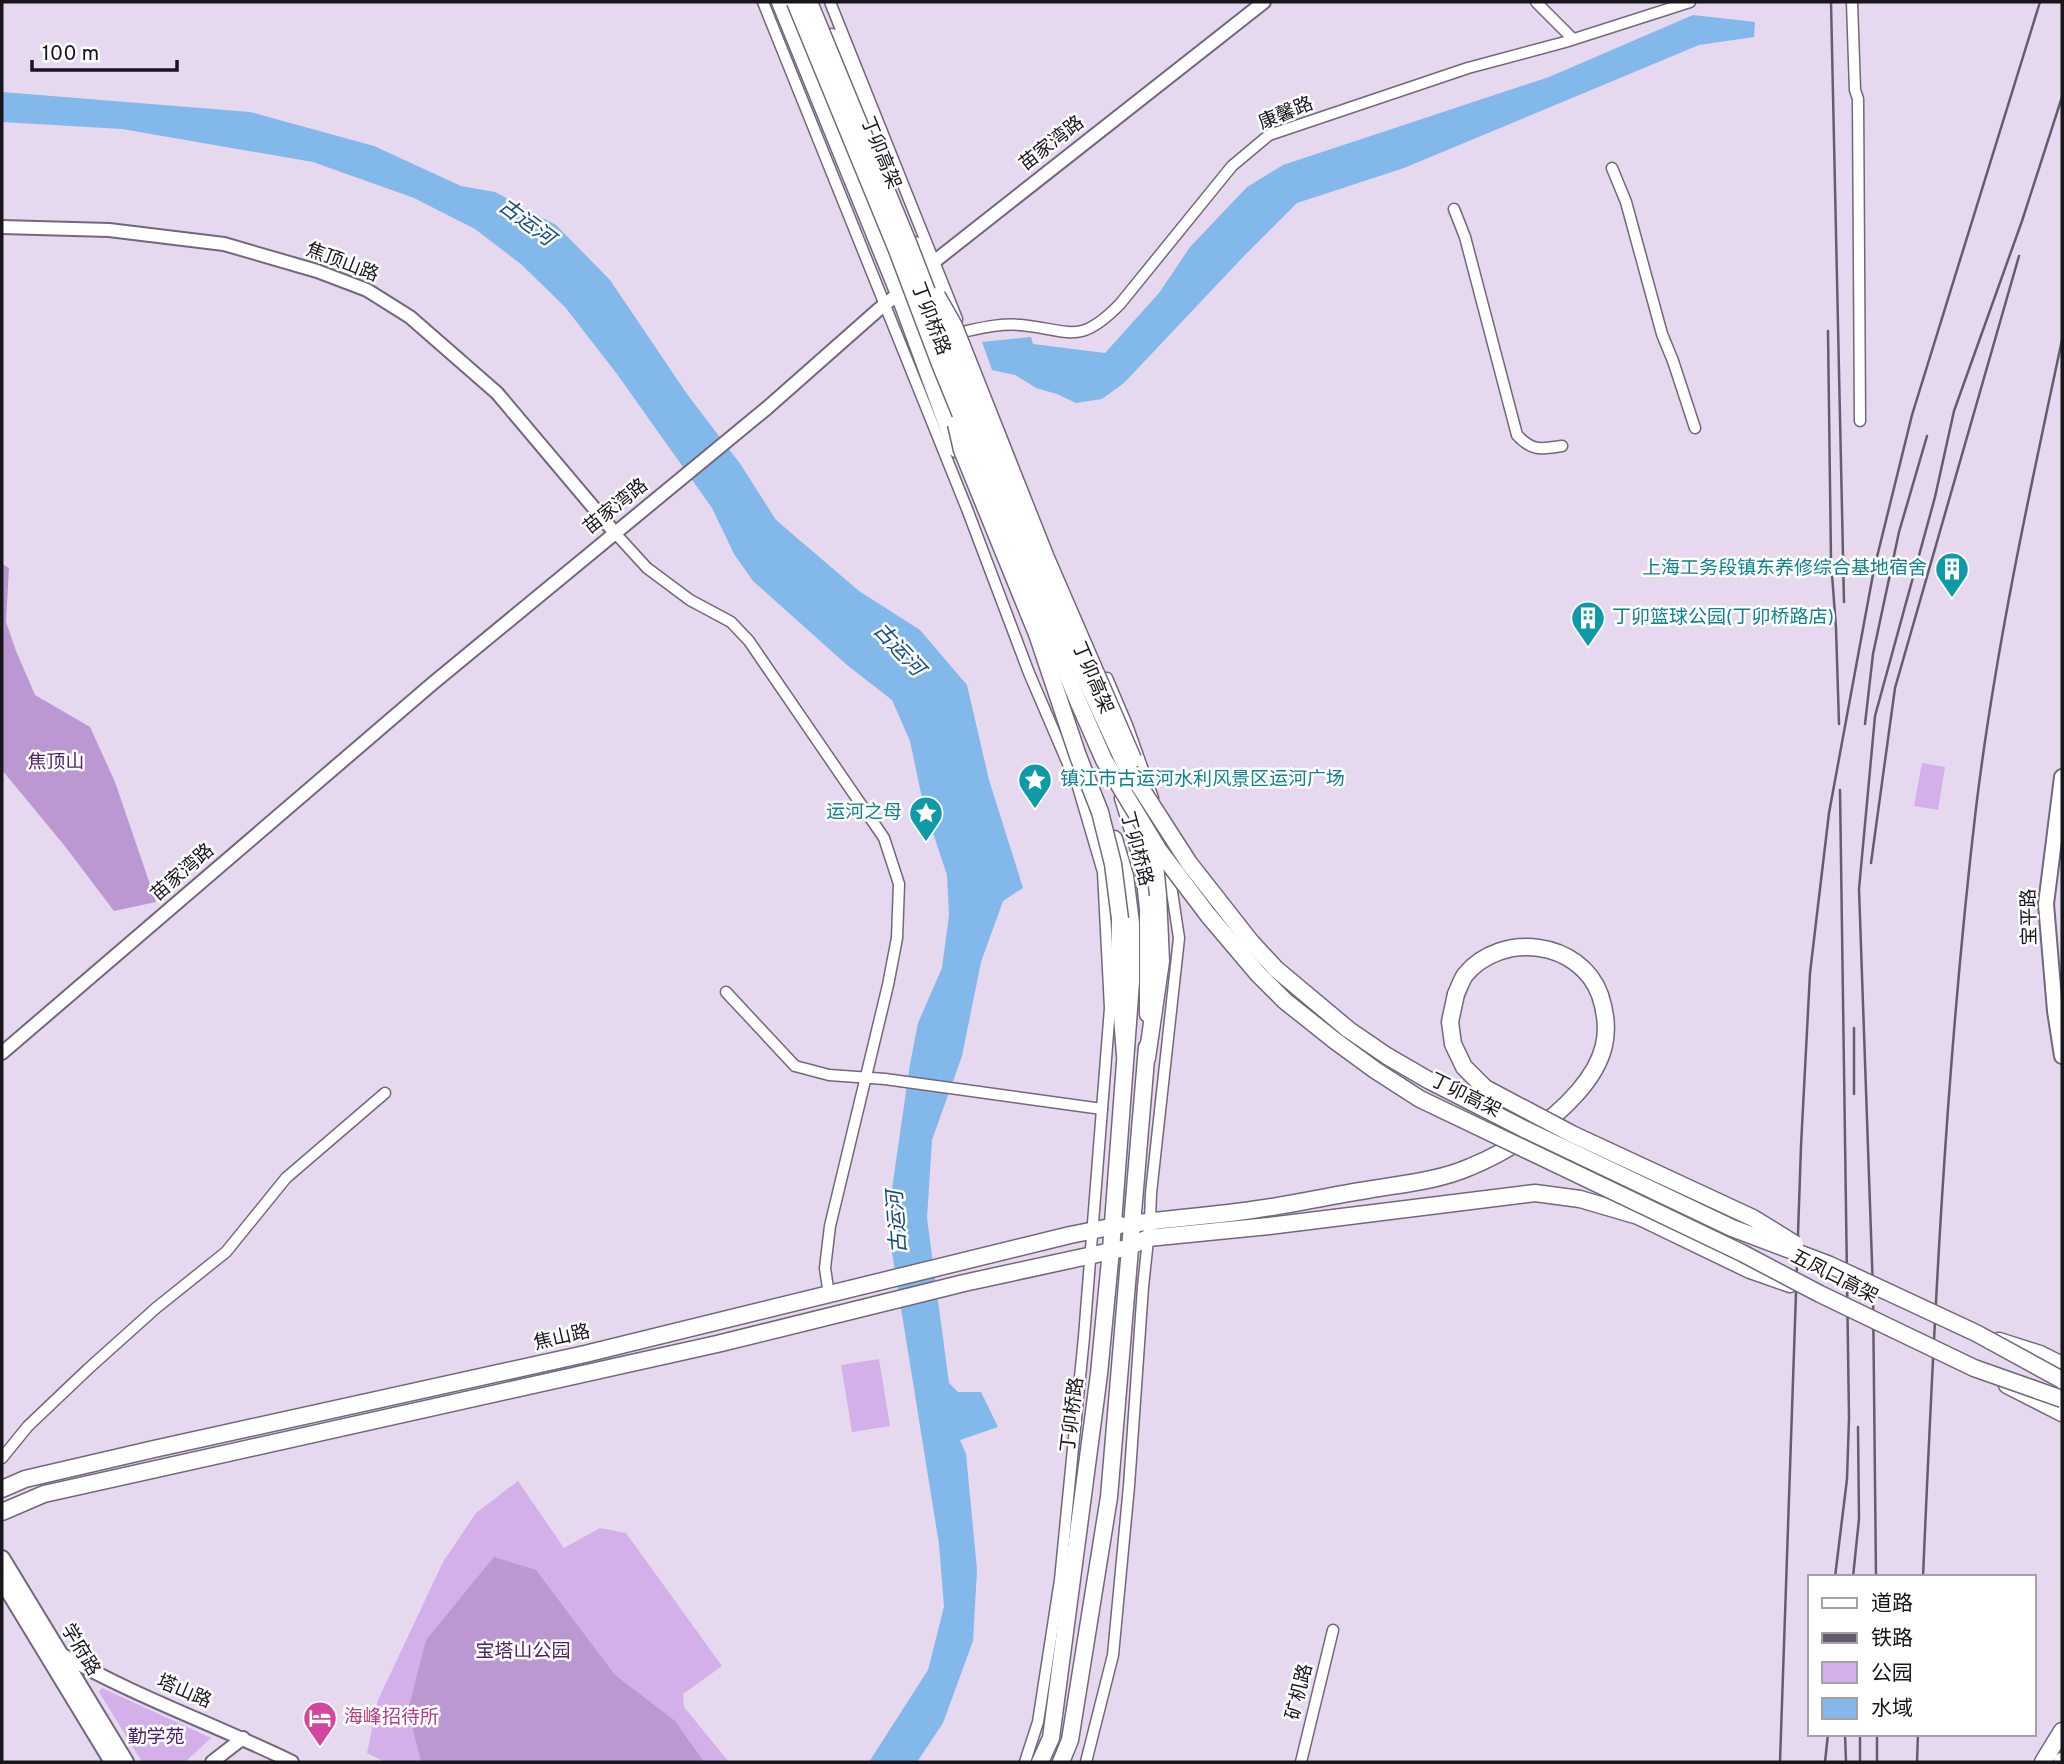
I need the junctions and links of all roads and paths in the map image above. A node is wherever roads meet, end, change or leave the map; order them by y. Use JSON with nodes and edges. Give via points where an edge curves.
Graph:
{"nodes":[{"id":1,"x":763,"y":2,"type":"edge"},
{"id":2,"x":780,"y":2,"type":"edge"},
{"id":3,"x":795,"y":2,"type":"edge"},
{"id":4,"x":809,"y":2,"type":"edge"},
{"id":5,"x":817,"y":2,"type":"edge"},
{"id":6,"x":830,"y":2,"type":"edge"},
{"id":7,"x":1264,"y":2,"type":"edge"},
{"id":8,"x":1536,"y":2,"type":"edge"},
{"id":9,"x":1690,"y":2,"type":"edge"},
{"id":10,"x":1852,"y":2,"type":"edge"},
{"id":11,"x":1573,"y":39,"type":"junction"},
{"id":12,"x":1612,"y":168,"type":"dead end"},
{"id":13,"x":1454,"y":209,"type":"dead end"},
{"id":14,"x":2,"y":227,"type":"edge"},
{"id":15,"x":909,"y":245,"type":"junction"},
{"id":16,"x":932,"y":266,"type":"junction"},
{"id":17,"x":899,"y":294,"type":"junction"},
{"id":18,"x":884,"y":305,"type":"junction"},
{"id":19,"x":962,"y":332,"type":"junction"},
{"id":20,"x":940,"y":364,"type":"junction"},
{"id":21,"x":1860,"y":421,"type":"dead end"},
{"id":22,"x":1695,"y":428,"type":"dead end"},
{"id":23,"x":1562,"y":446,"type":"dead end"},
{"id":24,"x":615,"y":533,"type":"junction"},
{"id":25,"x":1085,"y":697,"type":"junction"},
{"id":26,"x":2062,"y":777,"type":"edge"},
{"id":27,"x":726,"y":992,"type":"dead end"},
{"id":28,"x":2,"y":1053,"type":"edge"},
{"id":29,"x":1125,"y":1055,"type":"junction"},
{"id":30,"x":2062,"y":1056,"type":"edge"},
{"id":31,"x":1147,"y":1058,"type":"junction"},
{"id":32,"x":866,"y":1077,"type":"junction"},
{"id":33,"x":385,"y":1093,"type":"dead end"},
{"id":34,"x":1102,"y":1109,"type":"junction"},
{"id":35,"x":1601,"y":1166,"type":"joint"},
{"id":36,"x":1591,"y":1181,"type":"joint"},
{"id":37,"x":1150,"y":1221,"type":"junction"},
{"id":38,"x":1131,"y":1224,"type":"junction"},
{"id":39,"x":1112,"y":1226,"type":"junction"},
{"id":40,"x":1093,"y":1230,"type":"junction"},
{"id":41,"x":1148,"y":1238,"type":"junction"},
{"id":42,"x":1129,"y":1247,"type":"junction"},
{"id":43,"x":1111,"y":1251,"type":"junction"},
{"id":44,"x":1091,"y":1254,"type":"junction"},
{"id":45,"x":1830,"y":1265,"type":"junction"},
{"id":46,"x":1820,"y":1294,"type":"junction"},
{"id":47,"x":829,"y":1295,"type":"junction"},
{"id":48,"x":1976,"y":1333,"type":"junction"},
{"id":49,"x":2062,"y":1365,"type":"edge"},
{"id":50,"x":1973,"y":1368,"type":"junction"},
{"id":51,"x":2062,"y":1380,"type":"edge"},
{"id":52,"x":2062,"y":1399,"type":"edge"},
{"id":53,"x":2062,"y":1413,"type":"edge"},
{"id":54,"x":2,"y":1458,"type":"edge"},
{"id":55,"x":2,"y":1489,"type":"edge"},
{"id":56,"x":2,"y":1512,"type":"edge"},
{"id":57,"x":2,"y":1558,"type":"edge"},
{"id":58,"x":2,"y":1581,"type":"edge"},
{"id":59,"x":1333,"y":1630,"type":"dead end"},
{"id":60,"x":61,"y":1654,"type":"junction"},
{"id":61,"x":2062,"y":1731,"type":"edge"},
{"id":62,"x":243,"y":1738,"type":"junction"},
{"id":63,"x":112,"y":1762,"type":"edge"},
{"id":64,"x":126,"y":1762,"type":"edge"},
{"id":65,"x":212,"y":1762,"type":"edge"},
{"id":66,"x":292,"y":1762,"type":"edge"},
{"id":67,"x":1025,"y":1762,"type":"edge"},
{"id":68,"x":1040,"y":1762,"type":"edge"},
{"id":69,"x":1061,"y":1762,"type":"edge"},
{"id":70,"x":1086,"y":1762,"type":"edge"},
{"id":71,"x":1301,"y":1762,"type":"edge"},
{"id":72,"x":2043,"y":1762,"type":"edge"}],
"edges":[{"from":1,"to":18,"type":"street"},
{"from":2,"to":17,"type":"main road","name":"丁卯桥路"},
{"from":3,"to":20,"type":"main road","name":"丁卯高架","bridge":true},
{"from":4,"to":15,"type":"main road","name":"丁卯高架","bridge":true},
{"from":5,"to":16,"type":"main road","name":"丁卯桥路","via":[[906,225]]},
{"from":6,"to":16,"type":"street"},
{"from":7,"to":16,"type":"street","name":"苗家湾路"},
{"from":8,"to":11,"type":"street"},
{"from":9,"to":11,"type":"street","name":"康馨路"},
{"from":10,"to":21,"type":"street","via":[[1858,99]]},
{"from":11,"to":19,"type":"street","name":"康馨路","via":[[1468,68],[1269,135],[1232,166],[1120,304],[1102,322],[1084,331],[1064,333],[1006,325]]},
{"from":12,"to":22,"type":"street"},
{"from":13,"to":23,"type":"street","via":[[1517,435],[1538,449]]},
{"from":14,"to":24,"type":"street","name":"焦顶山路","via":[[109,230],[224,244],[367,290],[410,317],[497,393]]},
{"from":15,"to":25,"type":"main road","name":"丁卯高架","bridge":true},
{"from":15,"to":31,"type":"main road","bridge":true,"via":[[954,326],[1046,558],[1140,776],[1153,839],[1161,961]]},
{"from":16,"to":17,"type":"street","name":"苗家湾路"},
{"from":16,"to":19,"type":"street"},
{"from":16,"to":31,"type":"main road","name":"丁卯桥路","via":[[1122,792],[1143,862],[1148,909]]},
{"from":17,"to":18,"type":"street","name":"苗家湾路"},
{"from":17,"to":29,"type":"main road","name":"丁卯桥路","via":[[980,511],[1098,791],[1125,876],[1131,922]]},
{"from":18,"to":24,"type":"street","name":"苗家湾路"},
{"from":18,"to":34,"type":"street","via":[[1078,787],[1103,872],[1110,1008]]},
{"from":19,"to":37,"type":"street","via":[[1017,473],[1127,725],[1161,820],[1179,938]]},
{"from":20,"to":25,"type":"main road","name":"丁卯高架","bridge":true},
{"from":20,"to":29,"type":"main road","bridge":true,"via":[[962,450],[1037,634],[1100,812],[1120,919]]},
{"from":24,"to":28,"type":"street","name":"苗家湾路"},
{"from":24,"to":32,"type":"street","via":[[647,568],[690,600],[731,622],[749,641],[884,838],[899,884],[897,938]]},
{"from":25,"to":35,"type":"main road","name":"丁卯高架","bridge":true,"via":[[1169,834],[1227,914],[1276,969],[1387,1056]]},
{"from":25,"to":36,"type":"main road","name":"丁卯高架","bridge":true,"via":[[1104,760],[1158,849],[1233,946],[1285,1001],[1420,1099]]},
{"from":26,"to":30,"type":"main road","name":"宝平路","via":[[2046,904]]},
{"from":27,"to":32,"type":"street","via":[[795,1066],[829,1075]]},
{"from":29,"to":39,"type":"main road","name":"丁卯桥路"},
{"from":31,"to":38,"type":"main road","name":"丁卯桥路"},
{"from":32,"to":34,"type":"street"},
{"from":32,"to":47,"type":"street","via":[[830,1226],[825,1268]]},
{"from":33,"to":54,"type":"street","via":[[286,1178],[226,1252],[88,1369],[28,1426]]},
{"from":34,"to":40,"type":"street"},
{"from":35,"to":45,"type":"main road","name":"五凤口高架","bridge":true,"via":[[1732,1227]]},
{"from":36,"to":46,"type":"main road","name":"五凤口高架","bridge":true},
{"from":37,"to":38,"type":"main road","name":"焦山路"},
{"from":37,"to":41,"type":"street"},
{"from":37,"to":45,"type":"main road","name":"焦山路","bridge":true,"via":[[1252,1210],[1432,1178],[1469,1167],[1535,1130],[1559,1111],[1590,1078],[1602,1058],[1607,1034],[1596,985],[1562,953],[1544,947],[1497,953],[1465,976],[1450,1022],[1453,1044],[1464,1068],[1485,1088],[1572,1134],[1753,1218]]},
{"from":38,"to":39,"type":"main road","name":"焦山路"},
{"from":38,"to":42,"type":"main road","name":"丁卯桥路"},
{"from":39,"to":40,"type":"main road","name":"焦山路"},
{"from":39,"to":43,"type":"main road","name":"丁卯桥路"},
{"from":40,"to":44,"type":"street"},
{"from":40,"to":47,"type":"main road","name":"焦山路"},
{"from":41,"to":42,"type":"main road","name":"焦山路"},
{"from":41,"to":46,"type":"main road","name":"焦山路","bridge":true,"via":[[1535,1193],[1580,1199],[1638,1216],[1751,1270]]},
{"from":41,"to":70,"type":"street","via":[[1113,1655]]},
{"from":42,"to":43,"type":"main road","name":"焦山路"},
{"from":42,"to":69,"type":"main road","name":"丁卯桥路","via":[[1109,1497],[1070,1740]]},
{"from":43,"to":44,"type":"main road","name":"焦山路"},
{"from":43,"to":68,"type":"main road","name":"丁卯桥路","via":[[1051,1738]]},
{"from":44,"to":56,"type":"main road","name":"焦山路","via":[[717,1344],[44,1494]]},
{"from":44,"to":67,"type":"street","via":[[1060,1580],[1038,1722]]},
{"from":45,"to":48,"type":"main road","name":"五凤口高架","bridge":true},
{"from":46,"to":50,"type":"main road","name":"五凤口高架","bridge":true},
{"from":47,"to":55,"type":"main road","name":"焦山路","via":[[25,1479]]},
{"from":48,"to":49,"type":"main road","bridge":true},
{"from":48,"to":51,"type":"main road","name":"五凤口高架","bridge":true},
{"from":50,"to":52,"type":"main road","name":"五凤口高架","bridge":true},
{"from":50,"to":53,"type":"main road","bridge":true},
{"from":57,"to":60,"type":"main road","name":"学府路"},
{"from":58,"to":63,"type":"main road","name":"学府路"},
{"from":59,"to":71,"type":"street","name":"矿机路"},
{"from":60,"to":62,"type":"street","name":"塔山路","via":[[97,1675]]},
{"from":60,"to":64,"type":"main road","name":"学府路"},
{"from":61,"to":72,"type":"main road"},
{"from":62,"to":65,"type":"street"},
{"from":62,"to":66,"type":"street","name":"塔山路"}]}
